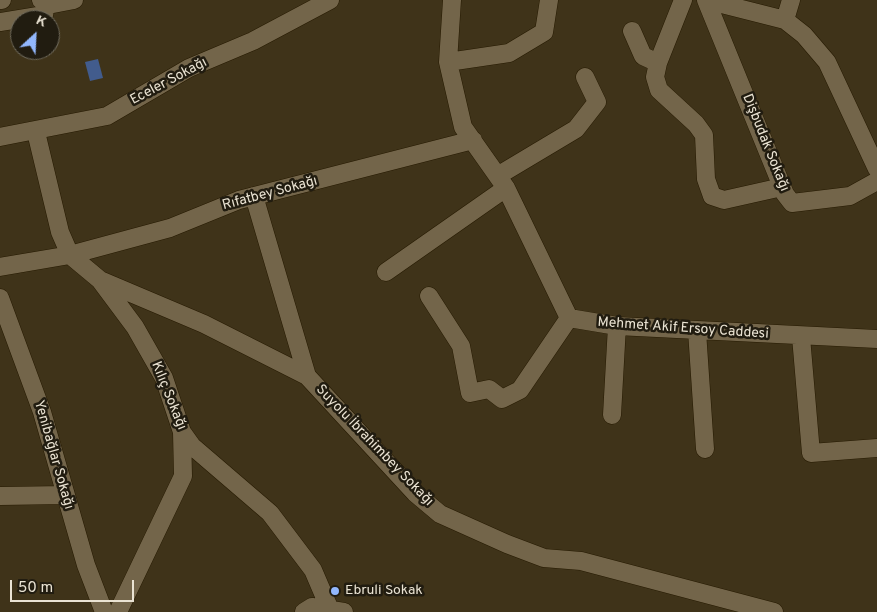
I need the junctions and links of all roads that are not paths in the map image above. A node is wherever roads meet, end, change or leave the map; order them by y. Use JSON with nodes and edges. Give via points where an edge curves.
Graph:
{"nodes":[{"id":1,"x":74,"y":0,"type":"edge"},
{"id":2,"x":330,"y":0,"type":"edge"},
{"id":3,"x":452,"y":0,"type":"edge"},
{"id":4,"x":548,"y":0,"type":"edge"},
{"id":5,"x":683,"y":0,"type":"edge"},
{"id":6,"x":706,"y":0,"type":"edge"},
{"id":7,"x":791,"y":0,"type":"edge"},
{"id":8,"x":45,"y":2,"type":"edge"},
{"id":9,"x":784,"y":20,"type":"junction"},
{"id":10,"x":0,"y":22,"type":"edge"},
{"id":11,"x":632,"y":31,"type":"dead end"},
{"id":12,"x":448,"y":62,"type":"junction"},
{"id":13,"x":658,"y":63,"type":"junction"},
{"id":14,"x":585,"y":77,"type":"dead end"},
{"id":15,"x":36,"y":132,"type":"junction"},
{"id":16,"x":0,"y":137,"type":"edge"},
{"id":17,"x":473,"y":140,"type":"junction"},
{"id":18,"x":877,"y":169,"type":"edge"},
{"id":19,"x":877,"y":181,"type":"edge"},
{"id":20,"x":503,"y":182,"type":"junction"},
{"id":21,"x":782,"y":187,"type":"junction"},
{"id":22,"x":254,"y":196,"type":"junction"},
{"id":23,"x":70,"y":255,"type":"junction"},
{"id":24,"x":0,"y":267,"type":"edge"},
{"id":25,"x":386,"y":272,"type":"dead end"},
{"id":26,"x":100,"y":280,"type":"junction"},
{"id":27,"x":429,"y":296,"type":"dead end"},
{"id":28,"x":0,"y":298,"type":"edge"},
{"id":29,"x":569,"y":318,"type":"junction"},
{"id":30,"x":617,"y":326,"type":"junction"},
{"id":31,"x":697,"y":331,"type":"junction"},
{"id":32,"x":801,"y":337,"type":"junction"},
{"id":33,"x":877,"y":339,"type":"edge"},
{"id":34,"x":307,"y":376,"type":"junction"},
{"id":35,"x":612,"y":415,"type":"dead end"},
{"id":36,"x":182,"y":432,"type":"junction"},
{"id":37,"x":877,"y":448,"type":"edge"},
{"id":38,"x":705,"y":449,"type":"dead end"},
{"id":39,"x":65,"y":495,"type":"junction"},
{"id":40,"x":0,"y":496,"type":"edge"},
{"id":41,"x":335,"y":611,"type":"edge"},
{"id":42,"x":104,"y":612,"type":"edge"},
{"id":43,"x":118,"y":612,"type":"edge"},
{"id":44,"x":304,"y":612,"type":"edge"},
{"id":45,"x":774,"y":612,"type":"edge"}],
"edges":[{"from":1,"to":8,"type":"street"},
{"from":2,"to":15,"type":"street","name":"Eceler Sokağı","via":[[253,41],[189,68],[107,116]]},
{"from":3,"to":12,"type":"street"},
{"from":4,"to":12,"type":"street","via":[[544,32],[510,53]]},
{"from":5,"to":13,"type":"street"},
{"from":6,"to":9,"type":"street"},
{"from":6,"to":21,"type":"street","name":"Dişbudak Sokağı"},
{"from":7,"to":9,"type":"street"},
{"from":8,"to":10,"type":"street","via":[[44,15]]},
{"from":9,"to":18,"type":"street","via":[[804,35],[827,62]]},
{"from":11,"to":13,"type":"street","via":[[643,56]]},
{"from":12,"to":17,"type":"street","via":[[462,127]]},
{"from":13,"to":21,"type":"street","via":[[655,77],[659,90],[704,135],[706,179],[712,196],[724,200]]},
{"from":14,"to":20,"type":"street","via":[[597,102],[576,129]]},
{"from":15,"to":16,"type":"street","name":"Eceler Sokağı"},
{"from":15,"to":23,"type":"street","name":"Kılıç Sokağı","via":[[60,232]]},
{"from":17,"to":20,"type":"street"},
{"from":17,"to":22,"type":"street","name":"Rıfatbey Sokağı"},
{"from":19,"to":21,"type":"street","name":"Dişbudak Sokağı","via":[[850,196],[792,203]]},
{"from":20,"to":25,"type":"street"},
{"from":20,"to":29,"type":"street"},
{"from":22,"to":23,"type":"street","name":"Rıfatbey Sokağı","via":[[170,228]]},
{"from":22,"to":34,"type":"street"},
{"from":23,"to":24,"type":"street"},
{"from":23,"to":26,"type":"street","name":"Kılıç Sokağı"},
{"from":26,"to":34,"type":"street","name":"Suyolu İbrahimbey Sokağı","via":[[204,324]]},
{"from":26,"to":36,"type":"street","name":"Kılıç Sokağı","via":[[135,327],[164,378]]},
{"from":27,"to":29,"type":"street","via":[[460,346],[470,393],[489,389],[502,399],[520,390]]},
{"from":28,"to":39,"type":"street","name":"Yenibağlar Sokağı","via":[[42,412]]},
{"from":29,"to":30,"type":"street","name":"Mehmet Akif Ersoy Caddesi"},
{"from":30,"to":31,"type":"street","name":"Mehmet Akif Ersoy Caddesi"},
{"from":30,"to":35,"type":"street"},
{"from":31,"to":32,"type":"street","name":"Mehmet Akif Ersoy Caddesi"},
{"from":31,"to":38,"type":"street"},
{"from":32,"to":33,"type":"street","name":"Mehmet Akif Ersoy Caddesi"},
{"from":32,"to":37,"type":"street","via":[[811,453]]},
{"from":34,"to":45,"type":"street","name":"Suyolu İbrahimbey Sokağı","via":[[416,493],[440,514],[544,558],[581,562]]},
{"from":36,"to":41,"type":"street","name":"Kılıç Sokağı","via":[[192,446],[270,513],[313,570]]},
{"from":36,"to":43,"type":"street","via":[[183,476]]},
{"from":39,"to":40,"type":"street"},
{"from":39,"to":42,"type":"street","name":"Yenibağlar Sokağı"},
{"from":41,"to":44,"type":"street","via":[[312,607]]}]}
